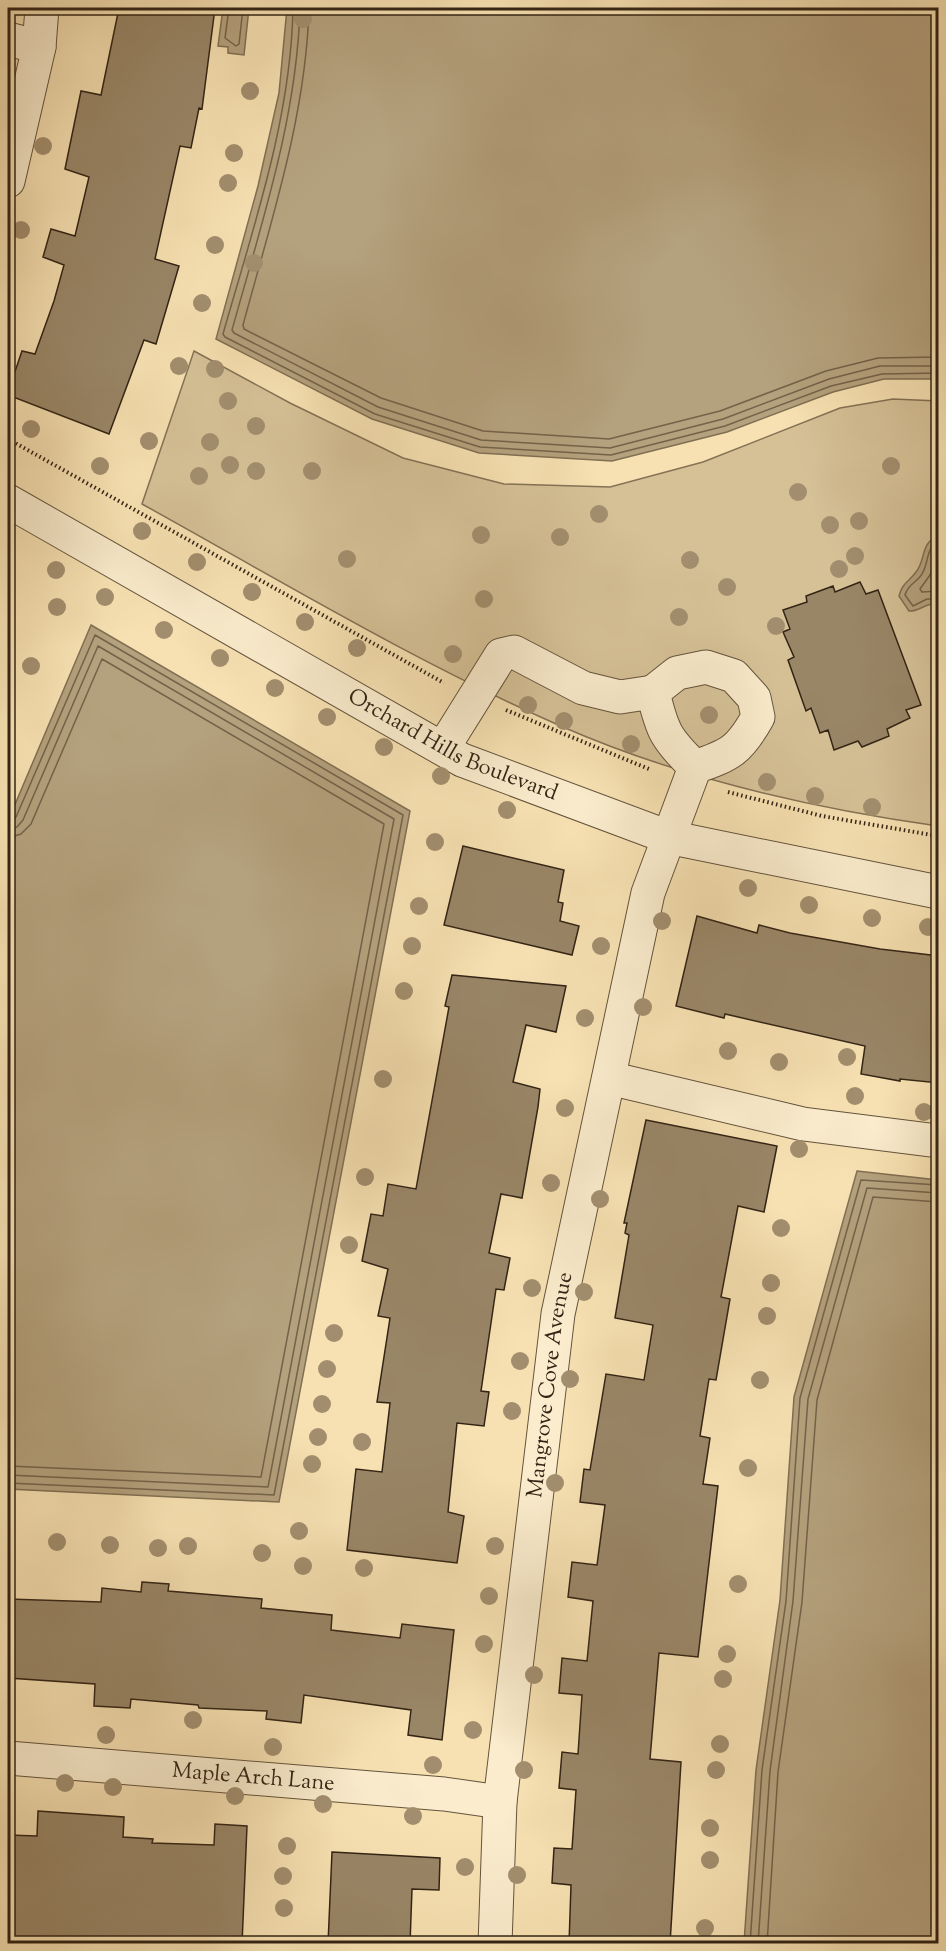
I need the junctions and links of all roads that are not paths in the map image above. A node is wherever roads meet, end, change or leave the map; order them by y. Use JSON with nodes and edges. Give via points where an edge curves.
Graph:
{"nodes":[{"id":1,"x":42,"y":8,"type":"edge"},
{"id":2,"x":8,"y":39,"type":"edge"},
{"id":3,"x":39,"y":47,"type":"junction"},
{"id":4,"x":8,"y":181,"type":"edge"},
{"id":5,"x":8,"y":501,"type":"edge"},
{"id":6,"x":653,"y":692,"type":"junction"},
{"id":7,"x":443,"y":748,"type":"junction"},
{"id":8,"x":694,"y":767,"type":"junction"},
{"id":9,"x":668,"y":837,"type":"junction"},
{"id":10,"x":939,"y":892,"type":"edge"},
{"id":11,"x":609,"y":1078,"type":"junction"},
{"id":12,"x":939,"y":1141,"type":"edge"},
{"id":13,"x":8,"y":1758,"type":"edge"},
{"id":14,"x":500,"y":1802,"type":"junction"},
{"id":15,"x":495,"y":1944,"type":"edge"}],
"edges":[{"from":1,"to":3,"type":"street"},
{"from":2,"to":3,"type":"street"},
{"from":3,"to":4,"type":"street"},
{"from":5,"to":7,"type":"street","name":"Orchard Hills Boulevard"},
{"from":6,"to":7,"type":"street","via":[[620,697],[583,688],[514,652],[501,655]]},
{"from":6,"to":8,"type":"street","via":[[668,741]]},
{"from":6,"to":8,"type":"street","via":[[677,673],[706,667],[734,676],[754,698],[758,717],[749,734],[727,756]]},
{"from":7,"to":9,"type":"street","name":"Orchard Hills Boulevard","via":[[462,760]]},
{"from":8,"to":9,"type":"street","name":"Mangrove Cove Avenue"},
{"from":9,"to":10,"type":"street","name":"Orchard Hills Boulevard"},
{"from":9,"to":11,"type":"street","name":"Mangrove Cove Avenue","via":[[648,893]]},
{"from":11,"to":12,"type":"street","via":[[803,1124]]},
{"from":11,"to":14,"type":"street","name":"Mangrove Cove Avenue","via":[[558,1314]]},
{"from":13,"to":14,"type":"street","name":"Maple Arch Lane"},
{"from":14,"to":15,"type":"street","name":"Mangrove Cove Avenue"}]}
